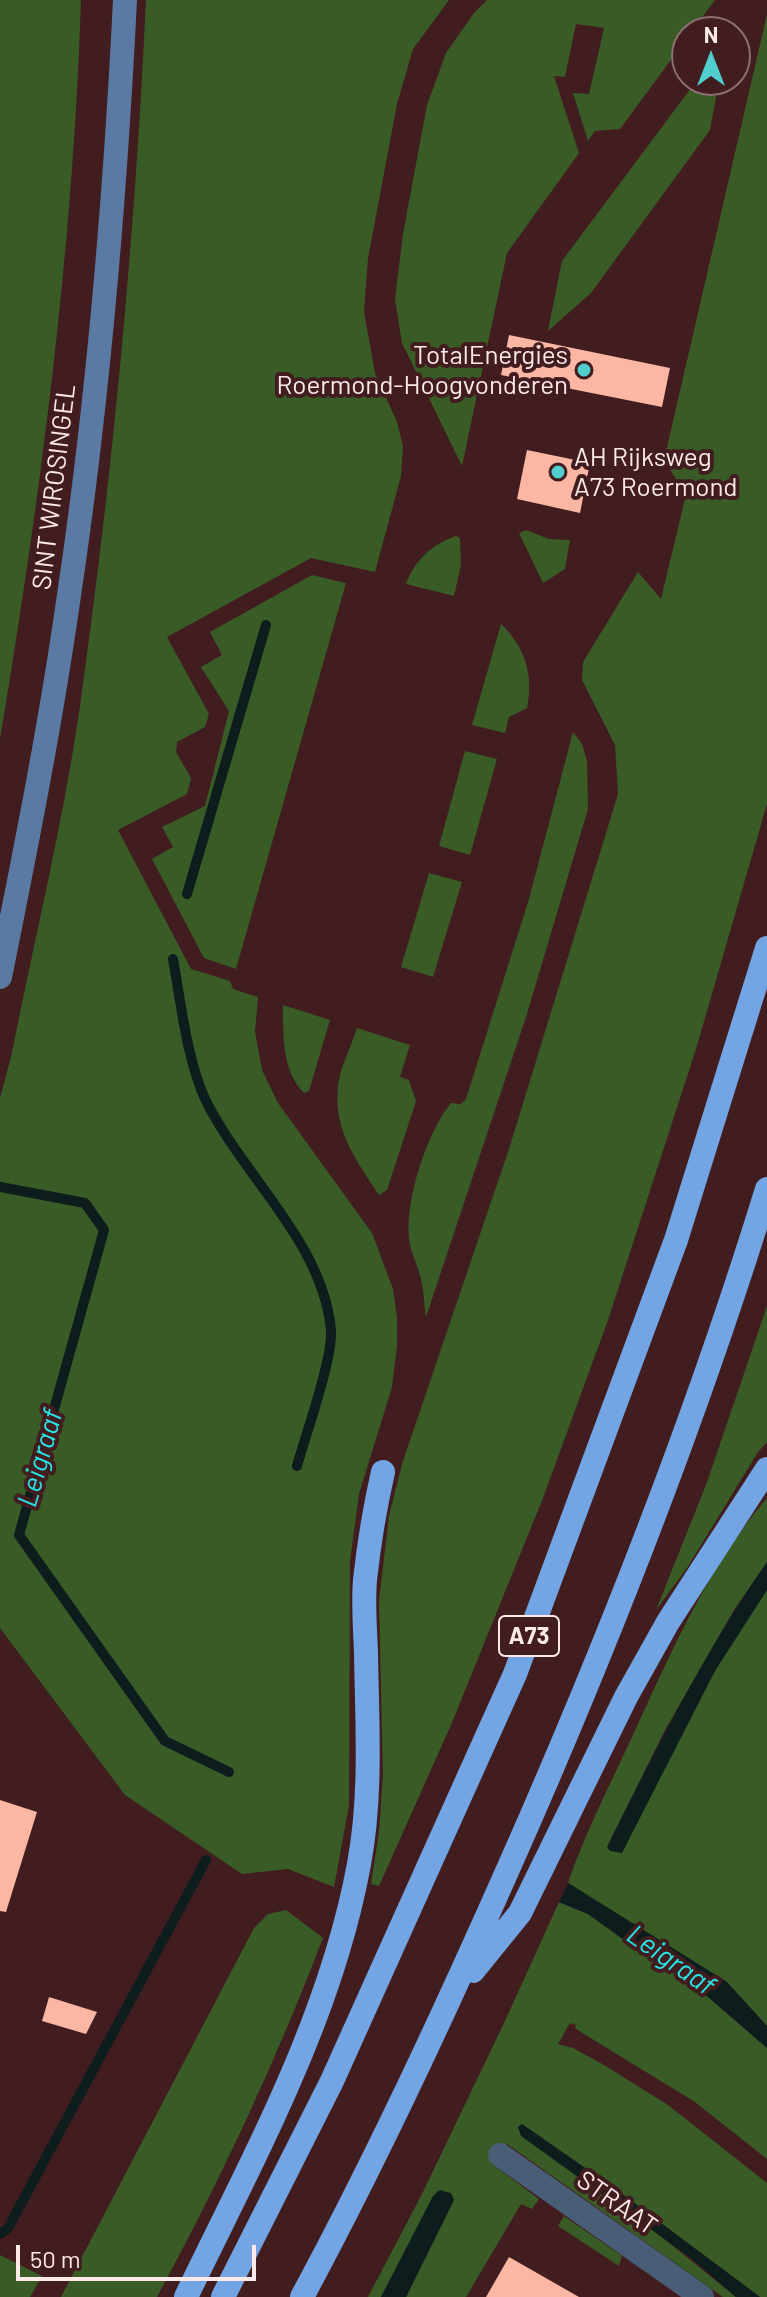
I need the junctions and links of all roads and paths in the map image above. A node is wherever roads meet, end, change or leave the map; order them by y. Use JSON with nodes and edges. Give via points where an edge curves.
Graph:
{"nodes":[{"id":1,"x":125,"y":0,"type":"edge"},
{"id":2,"x":767,"y":948,"type":"edge"},
{"id":3,"x":0,"y":977,"type":"edge"},
{"id":4,"x":767,"y":1189,"type":"edge"},
{"id":5,"x":767,"y":1469,"type":"edge"},
{"id":6,"x":383,"y":1472,"type":"dead end"},
{"id":7,"x":451,"y":1998,"type":"junction"},
{"id":8,"x":500,"y":2155,"type":"dead end"},
{"id":9,"x":186,"y":2297,"type":"edge"},
{"id":10,"x":223,"y":2297,"type":"edge"},
{"id":11,"x":302,"y":2297,"type":"edge"},
{"id":12,"x":702,"y":2297,"type":"edge"}],
"edges":[{"from":1,"to":3,"type":"main road","name":"SINT WIROSINGEL","via":[[101,330],[69,601]]},
{"from":2,"to":10,"type":"highway","number":"A73","via":[[676,1240],[515,1674],[332,2081]]},
{"from":4,"to":7,"type":"highway","number":"A73","via":[[662,1496],[583,1695]]},
{"from":5,"to":7,"type":"highway","number":"A73","via":[[668,1622],[520,1913]]},
{"from":6,"to":9,"type":"highway","via":[[365,1582],[366,1803],[359,1863],[314,2021]]},
{"from":7,"to":11,"type":"highway","number":"A73"},
{"from":8,"to":12,"type":"street","name":"STRAAT"}]}
